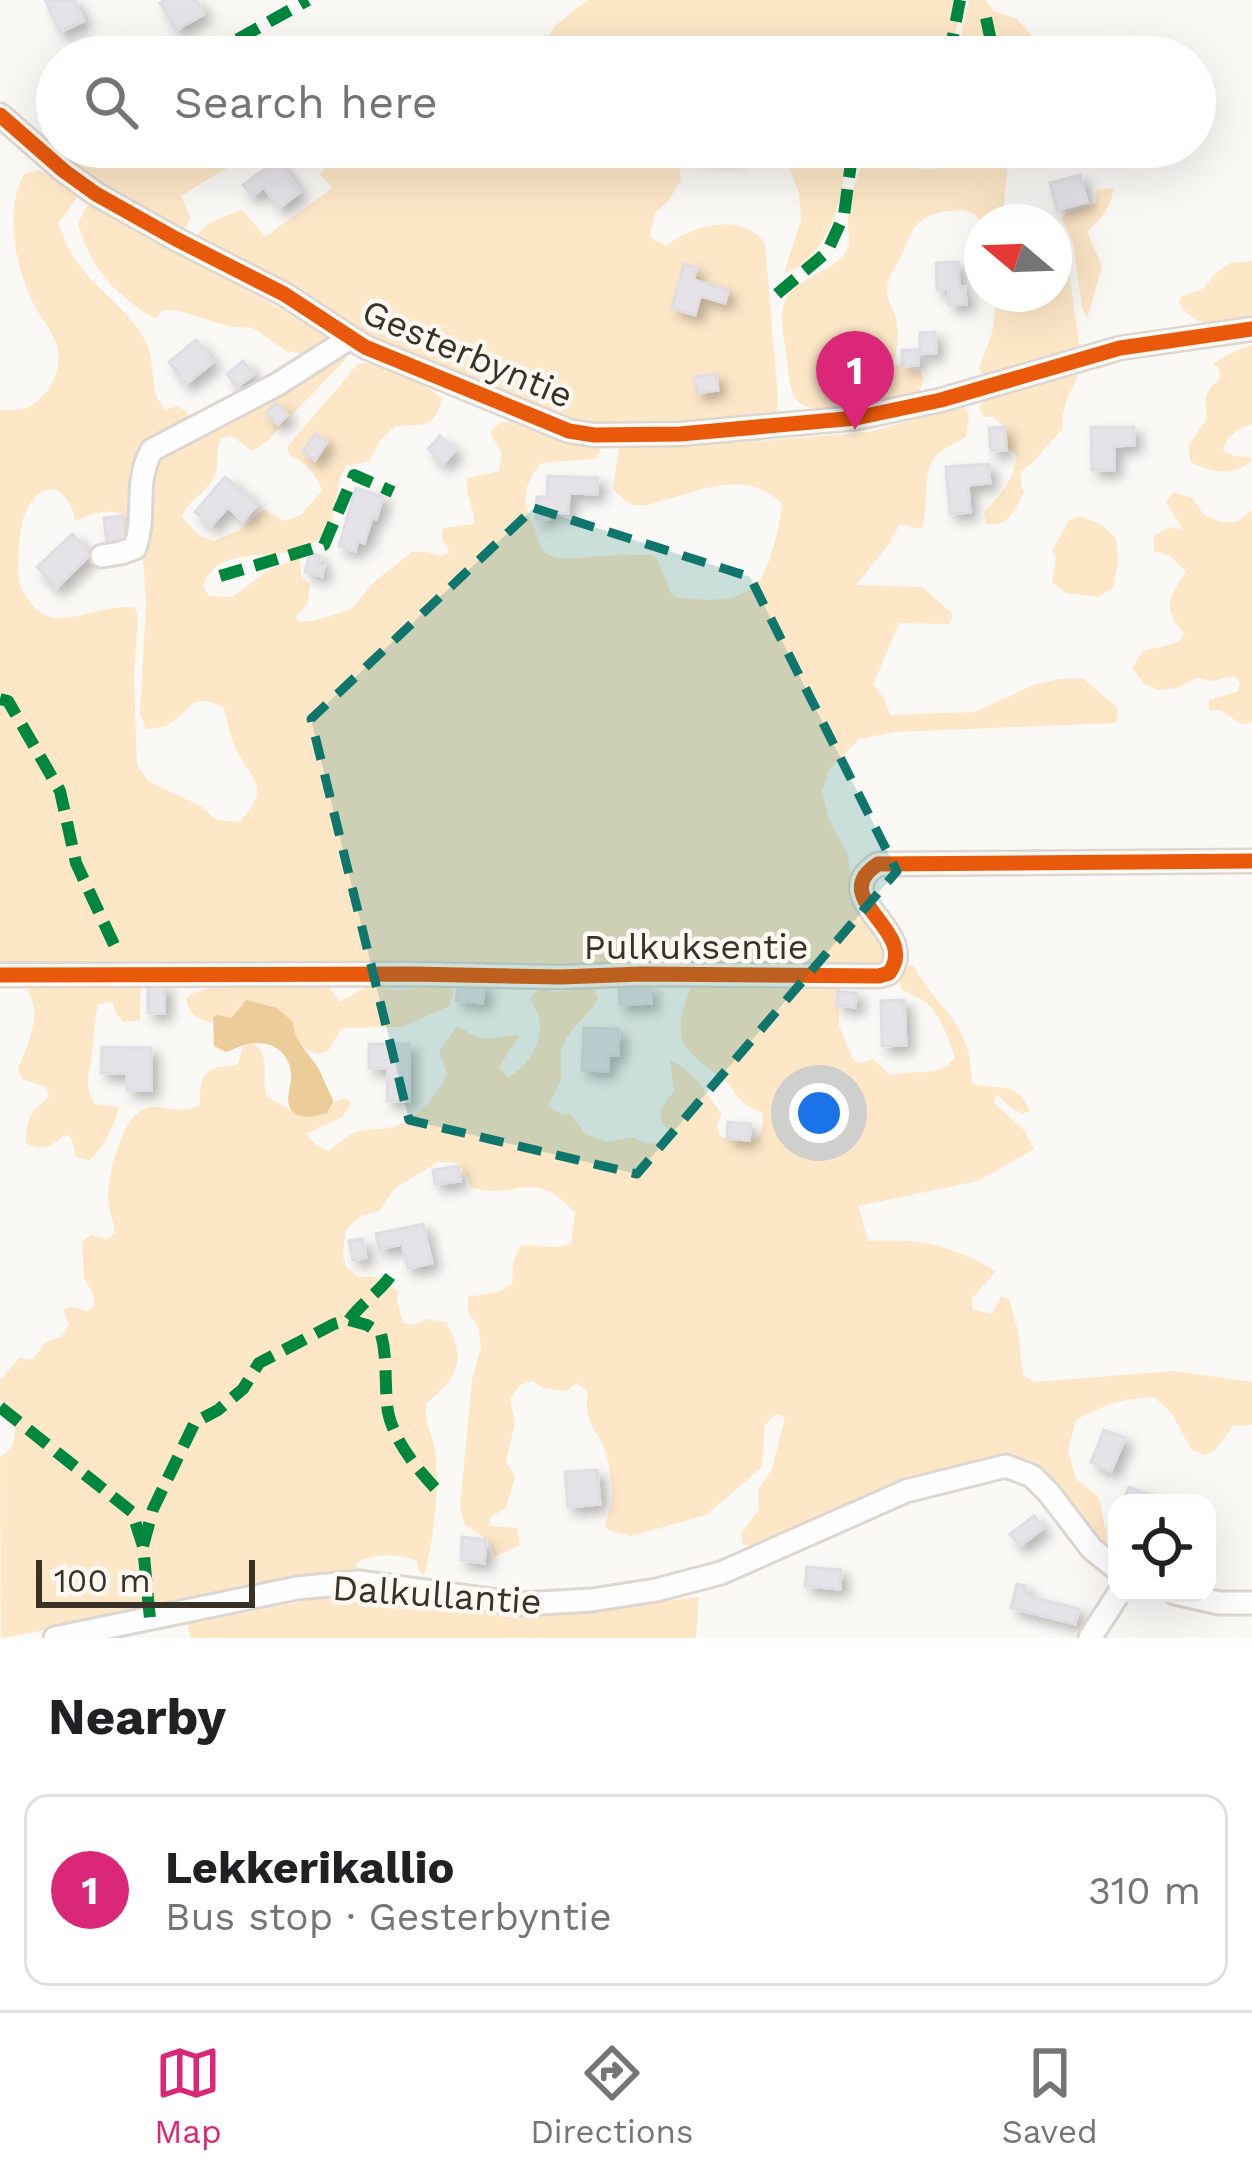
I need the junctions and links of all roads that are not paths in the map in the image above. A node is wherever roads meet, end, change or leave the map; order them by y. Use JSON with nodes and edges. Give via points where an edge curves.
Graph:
{"nodes":[{"id":1,"x":0,"y":116,"type":"edge"},
{"id":2,"x":36,"y":147,"type":"edge"},
{"id":3,"x":61,"y":168,"type":"edge"},
{"id":4,"x":1252,"y":329,"type":"edge"},
{"id":5,"x":350,"y":338,"type":"junction"},
{"id":6,"x":102,"y":556,"type":"dead end"},
{"id":7,"x":1252,"y":861,"type":"edge"},
{"id":8,"x":0,"y":975,"type":"edge"},
{"id":9,"x":1108,"y":1562,"type":"edge"},
{"id":10,"x":1113,"y":1602,"type":"edge"},
{"id":11,"x":1215,"y":1602,"type":"edge"},
{"id":12,"x":1252,"y":1603,"type":"edge"},
{"id":13,"x":55,"y":1638,"type":"edge"},
{"id":14,"x":1090,"y":1638,"type":"edge"}],
"edges":[{"from":1,"to":2,"type":"street","name":"Gesterbyntie"},
{"from":3,"to":5,"type":"street","name":"Gesterbyntie"},
{"from":4,"to":5,"type":"street","name":"Gesterbyntie","via":[[1129,346],[856,418],[628,435],[551,425]]},
{"from":5,"to":6,"type":"street","via":[[152,450],[140,478],[135,548]]},
{"from":7,"to":8,"type":"street","name":"Pulkuksentie","via":[[878,864],[866,872],[862,895],[897,956],[879,976]]},
{"from":9,"to":13,"type":"street","name":"Dalkullantie","via":[[1032,1476],[1006,1466],[906,1491],[721,1574],[656,1590],[521,1604],[359,1582]]},
{"from":10,"to":14,"type":"street"},
{"from":11,"to":12,"type":"street"}]}
